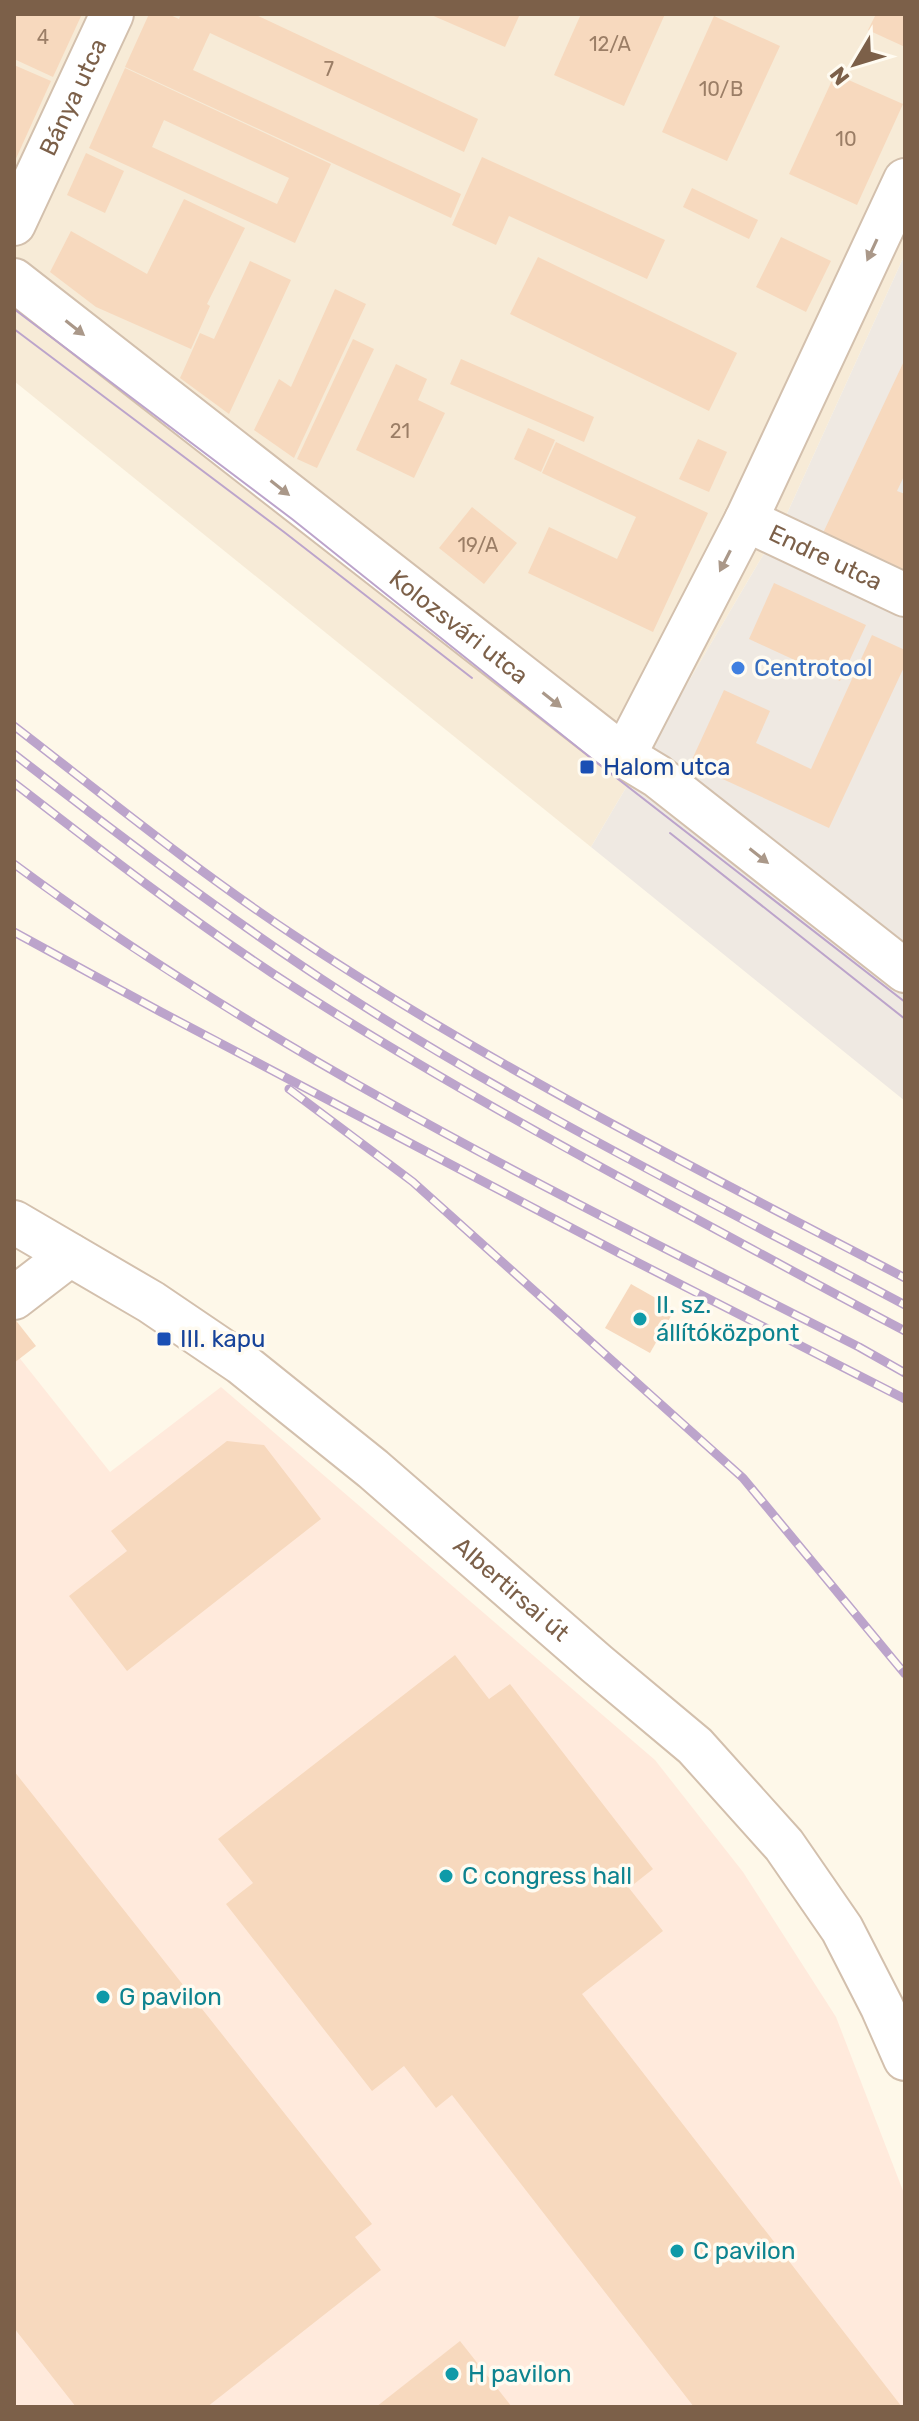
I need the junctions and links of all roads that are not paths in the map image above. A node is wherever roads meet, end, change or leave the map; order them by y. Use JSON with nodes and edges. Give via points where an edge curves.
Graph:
{"nodes":[{"id":1,"x":112,"y":14,"type":"edge"},
{"id":2,"x":905,"y":180,"type":"edge"},
{"id":3,"x":14,"y":224,"type":"edge"},
{"id":4,"x":14,"y":280,"type":"edge"},
{"id":5,"x":746,"y":520,"type":"junction"},
{"id":6,"x":905,"y":595,"type":"edge"},
{"id":7,"x":624,"y":756,"type":"junction"},
{"id":8,"x":905,"y":971,"type":"edge"},
{"id":9,"x":14,"y":1222,"type":"edge"},
{"id":10,"x":70,"y":1255,"type":"junction"},
{"id":11,"x":14,"y":1298,"type":"edge"},
{"id":12,"x":905,"y":2059,"type":"edge"}],
"edges":[{"from":1,"to":3,"type":"street","name":"Bánya utca"},
{"from":2,"to":5,"type":"street","one_way":true},
{"from":4,"to":7,"type":"street","name":"Kolozsvári utca","one_way":true},
{"from":5,"to":6,"type":"street","name":"Endre utca"},
{"from":5,"to":7,"type":"street","one_way":true},
{"from":7,"to":8,"type":"street","name":"Kolozsvári utca","one_way":true,"via":[[657,776]]},
{"from":9,"to":10,"type":"street","name":"Albertirsai út"},
{"from":10,"to":11,"type":"street"},
{"from":10,"to":12,"type":"street","name":"Albertirsai út","via":[[241,1363],[373,1469],[695,1746],[784,1845],[842,1929]]}]}
